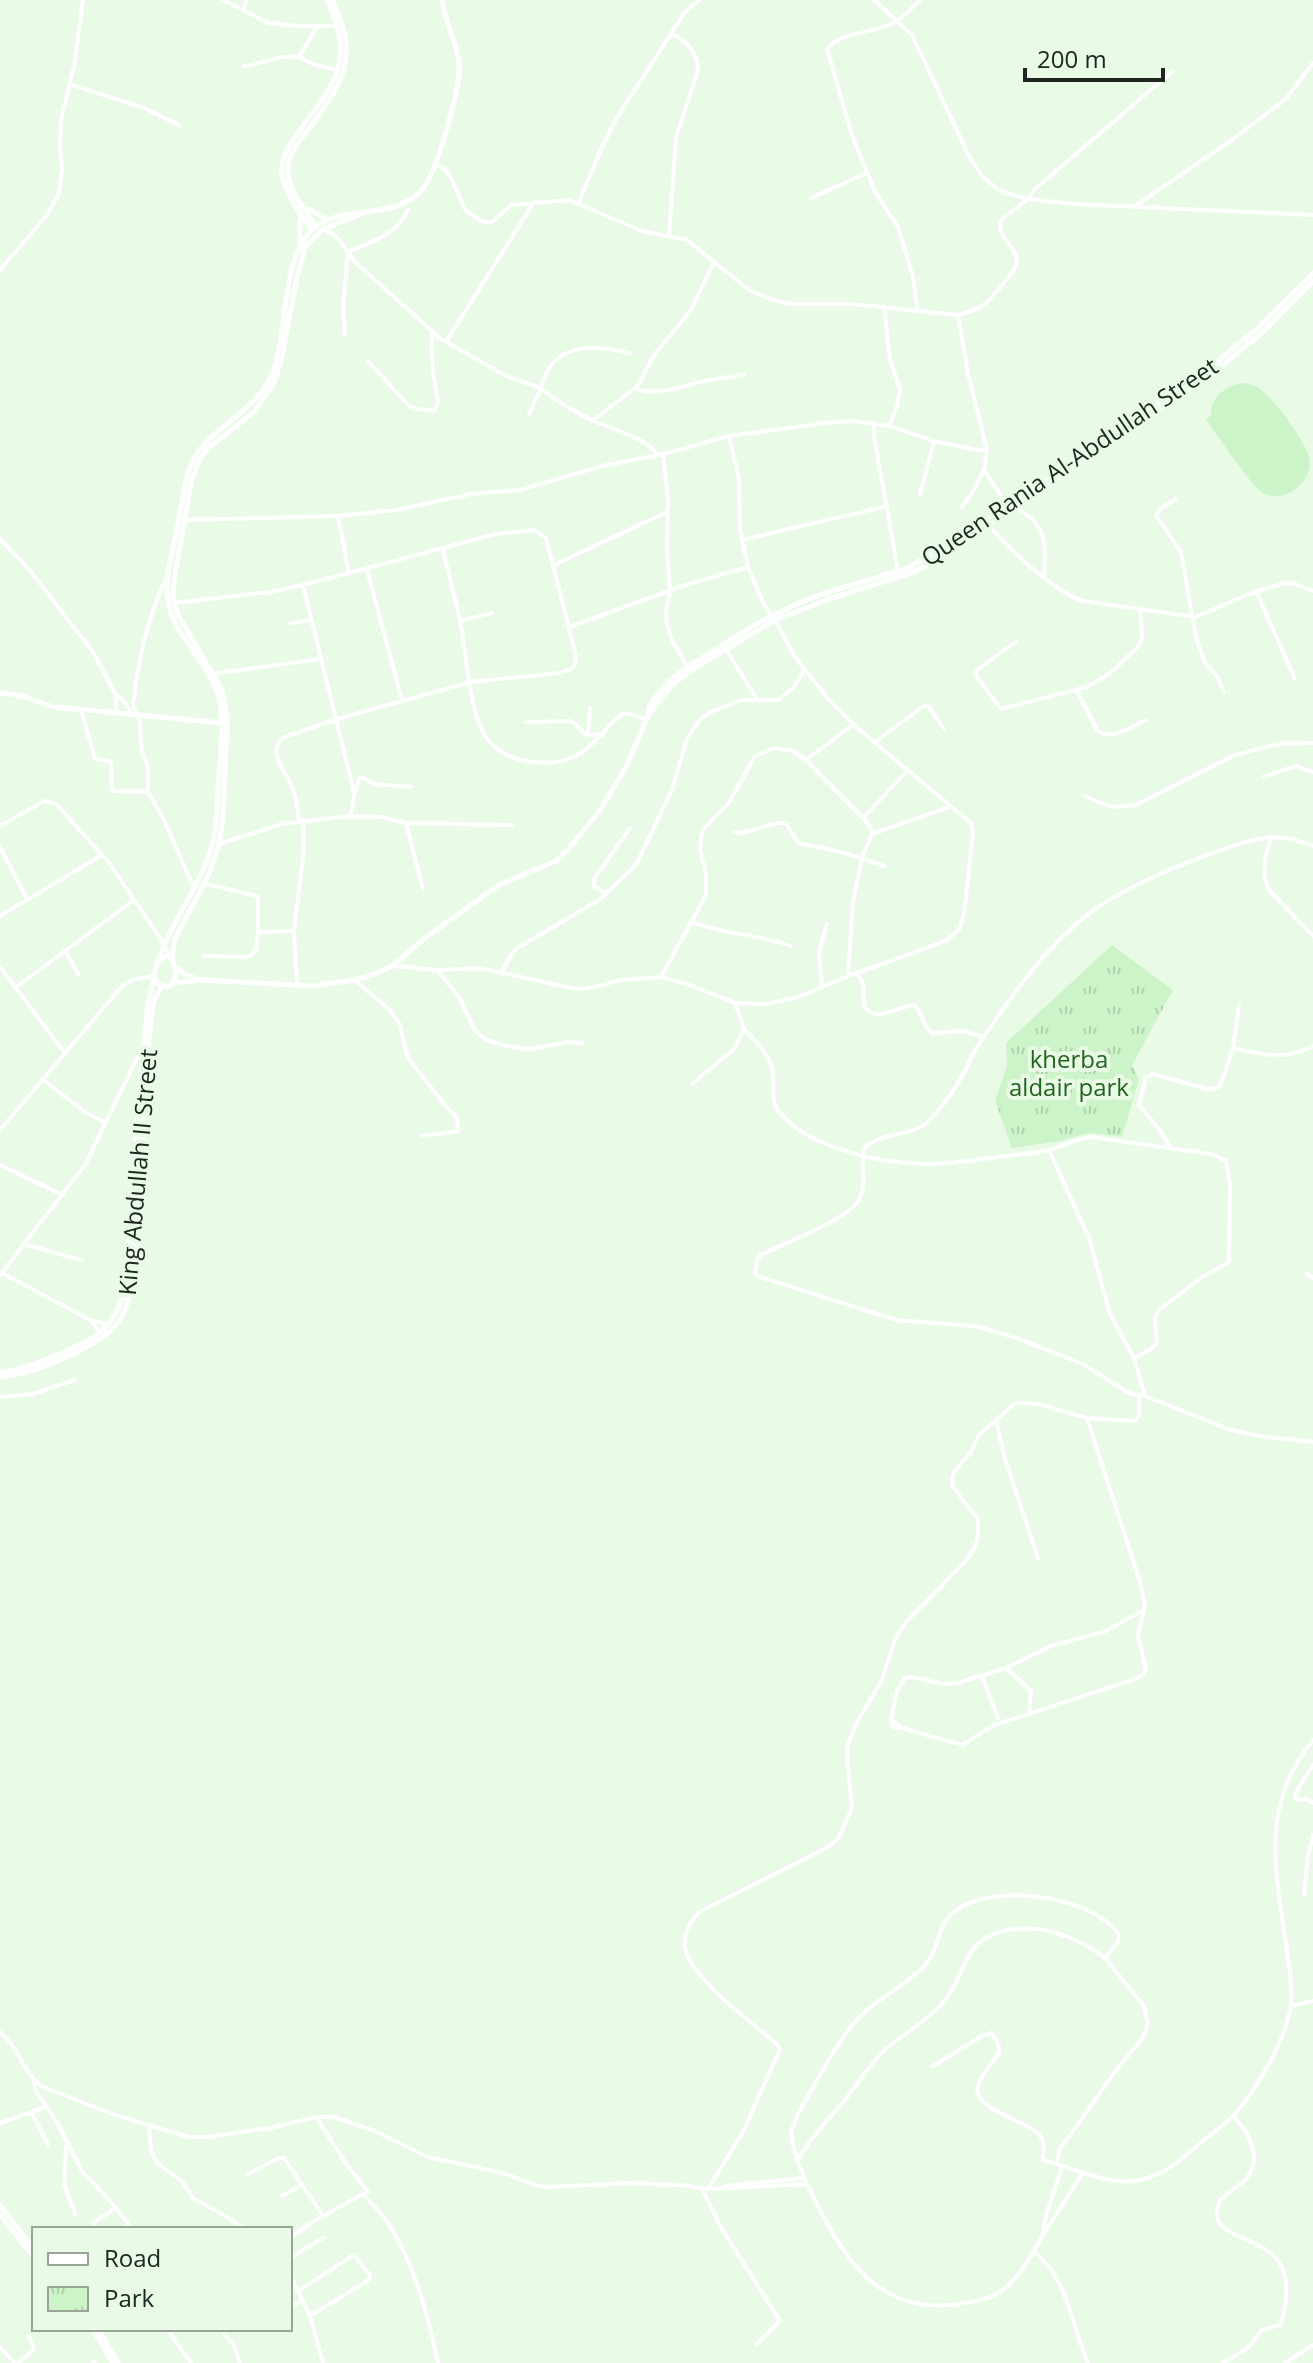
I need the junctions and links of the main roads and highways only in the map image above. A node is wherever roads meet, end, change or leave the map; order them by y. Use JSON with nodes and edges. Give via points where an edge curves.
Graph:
{"nodes":[{"id":1,"x":330,"y":0,"type":"edge"},
{"id":2,"x":442,"y":0,"type":"edge"},
{"id":3,"x":302,"y":209,"type":"junction"},
{"id":4,"x":367,"y":212,"type":"junction"},
{"id":5,"x":328,"y":219,"type":"junction"},
{"id":6,"x":317,"y":230,"type":"junction"},
{"id":7,"x":300,"y":244,"type":"junction"},
{"id":8,"x":1313,"y":273,"type":"edge"},
{"id":9,"x":1313,"y":281,"type":"edge"},
{"id":10,"x":774,"y":618,"type":"junction"},
{"id":11,"x":212,"y":674,"type":"junction"},
{"id":12,"x":0,"y":693,"type":"edge"},
{"id":13,"x":647,"y":717,"type":"junction"},
{"id":14,"x":224,"y":723,"type":"junction"},
{"id":15,"x":160,"y":959,"type":"junction"},
{"id":16,"x":172,"y":961,"type":"junction"},
{"id":17,"x":154,"y":977,"type":"junction"},
{"id":18,"x":203,"y":980,"type":"junction"},
{"id":19,"x":173,"y":983,"type":"junction"},
{"id":20,"x":162,"y":987,"type":"junction"},
{"id":21,"x":111,"y":1326,"type":"junction"},
{"id":22,"x":0,"y":1374,"type":"edge"},
{"id":23,"x":0,"y":2205,"type":"edge"},
{"id":24,"x":0,"y":2215,"type":"edge"},
{"id":25,"x":32,"y":2246,"type":"edge"},
{"id":26,"x":32,"y":2255,"type":"edge"},
{"id":27,"x":94,"y":2331,"type":"edge"},
{"id":28,"x":99,"y":2331,"type":"edge"},
{"id":29,"x":108,"y":2350,"type":"junction"},
{"id":30,"x":116,"y":2363,"type":"edge"}],
"edges":[{"from":1,"to":3,"type":"main road","via":[[344,31],[346,60],[334,95],[289,160],[289,179]]},
{"from":1,"to":3,"type":"main road","via":[[341,46],[338,70],[284,158],[283,179]]},
{"from":2,"to":4,"type":"main road","via":[[460,75],[435,164],[426,185],[412,199]]},
{"from":3,"to":5,"type":"main road"},
{"from":3,"to":6,"type":"main road"},
{"from":3,"to":7,"type":"main road"},
{"from":4,"to":5,"type":"main road"},
{"from":4,"to":6,"type":"main road"},
{"from":5,"to":6,"type":"main road"},
{"from":6,"to":7,"type":"main road"},
{"from":6,"to":11,"type":"main road","via":[[302,255],[274,383],[255,411],[204,453],[195,470],[174,603]]},
{"from":7,"to":11,"type":"main road","via":[[274,368],[255,401],[205,442],[190,467],[167,600]]},
{"from":8,"to":10,"type":"main road","name":"Queen Rania Al-Abdullah Street","via":[[1198,377],[949,544],[898,572],[822,594]]},
{"from":9,"to":10,"type":"main road","name":"Queen Rania Al-Abdullah Street","via":[[1204,381],[914,572]]},
{"from":10,"to":13,"type":"main road","name":"Queen Rania Al-Abdullah Street","via":[[678,680]]},
{"from":10,"to":13,"type":"main road","name":"Queen Rania Al-Abdullah Street","via":[[687,667],[662,688]]},
{"from":11,"to":14,"type":"main road","via":[[225,702]]},
{"from":12,"to":14,"type":"main road","via":[[54,707]]},
{"from":13,"to":18,"type":"main road","name":"Queen Rania Al-Abdullah Street","via":[[613,789],[567,851],[556,861],[499,885],[392,966],[354,980],[312,986]]},
{"from":14,"to":15,"type":"main road","name":"King Abdullah II Street","via":[[213,844]]},
{"from":14,"to":16,"type":"main road","via":[[219,844],[175,939]]},
{"from":15,"to":16,"type":"main road","via":[[164,955]]},
{"from":15,"to":17,"type":"main road","name":"King Abdullah II Street"},
{"from":16,"to":18,"type":"main road","name":"Queen Rania Al-Abdullah Street","via":[[186,975]]},
{"from":16,"to":19,"type":"main road"},
{"from":17,"to":20,"type":"main road"},
{"from":17,"to":21,"type":"main road","name":"King Abdullah II Street","via":[[143,1045],[126,1281]]},
{"from":18,"to":19,"type":"main road","name":"Queen Rania Al-Abdullah Street"},
{"from":19,"to":20,"type":"main road","name":"Queen Rania Al-Abdullah Street"},
{"from":20,"to":21,"type":"main road","name":"King Abdullah II Street","via":[[151,1016],[130,1291],[125,1309]]},
{"from":21,"to":22,"type":"main road","name":"King Abdullah II Street","via":[[31,1366]]},
{"from":23,"to":25,"type":"main road"},
{"from":24,"to":26,"type":"main road"},
{"from":27,"to":29,"type":"main road"},
{"from":28,"to":29,"type":"main road"},
{"from":29,"to":30,"type":"main road"}]}
